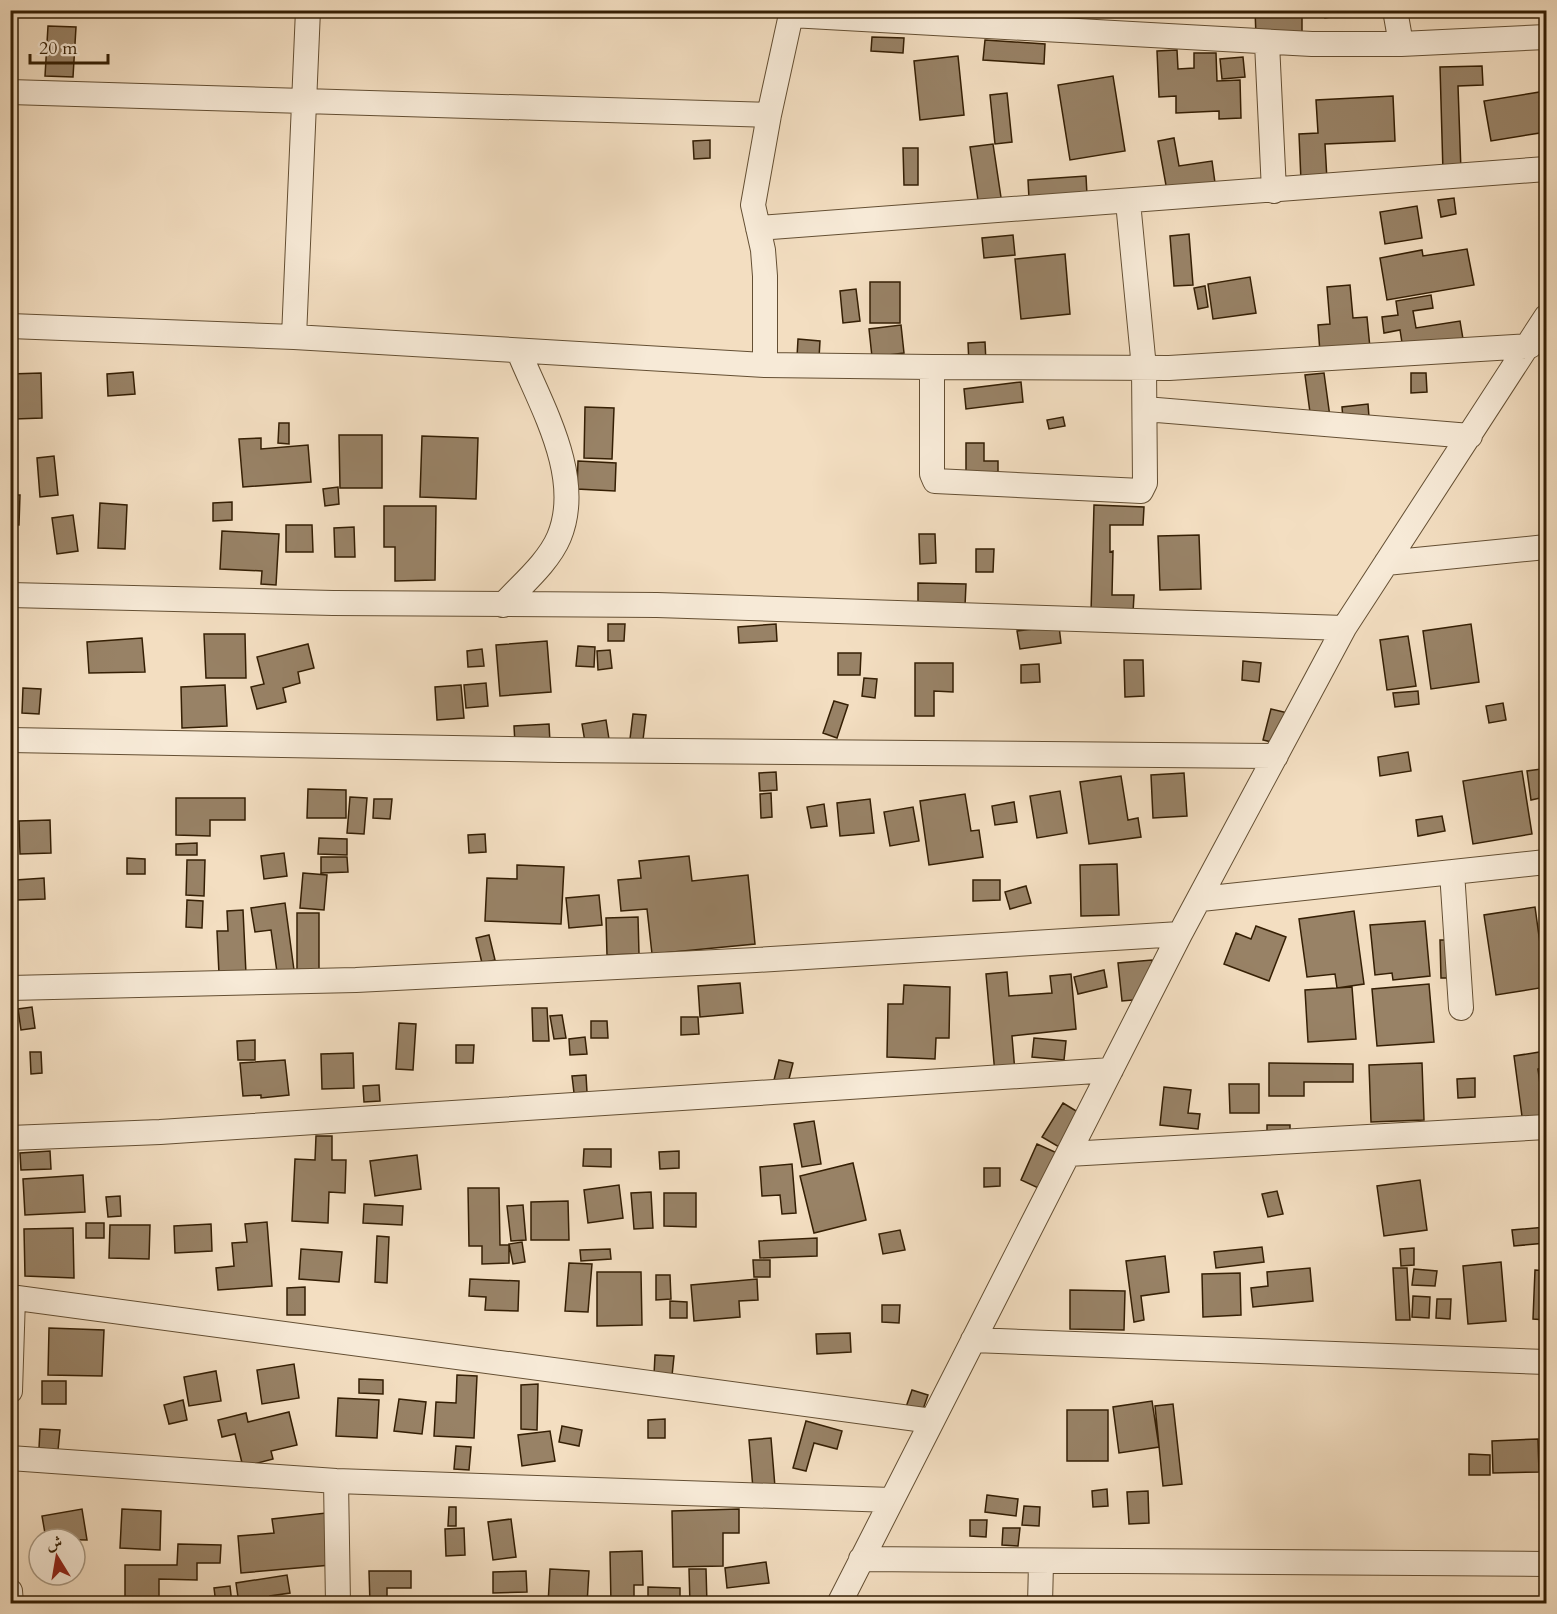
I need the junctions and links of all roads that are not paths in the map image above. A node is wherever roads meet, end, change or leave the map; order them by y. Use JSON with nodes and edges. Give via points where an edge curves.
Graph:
{"nodes":[{"id":1,"x":308,"y":10,"type":"edge"},
{"id":2,"x":1395,"y":10,"type":"edge"},
{"id":3,"x":792,"y":13,"type":"edge"},
{"id":4,"x":1546,"y":37,"type":"edge"},
{"id":5,"x":1267,"y":43,"type":"junction"},
{"id":6,"x":1401,"y":44,"type":"junction"},
{"id":7,"x":10,"y":92,"type":"edge"},
{"id":8,"x":305,"y":99,"type":"junction"},
{"id":9,"x":769,"y":115,"type":"junction"},
{"id":10,"x":1546,"y":170,"type":"edge"},
{"id":11,"x":1274,"y":191,"type":"junction"},
{"id":12,"x":1128,"y":202,"type":"junction"},
{"id":13,"x":758,"y":228,"type":"junction"},
{"id":14,"x":1546,"y":317,"type":"edge"},
{"id":15,"x":10,"y":326,"type":"edge"},
{"id":16,"x":294,"y":337,"type":"junction"},
{"id":17,"x":1530,"y":346,"type":"junction"},
{"id":18,"x":519,"y":352,"type":"junction"},
{"id":19,"x":765,"y":365,"type":"junction"},
{"id":20,"x":932,"y":367,"type":"junction"},
{"id":21,"x":1144,"y":368,"type":"junction"},
{"id":22,"x":1145,"y":409,"type":"junction"},
{"id":23,"x":1470,"y":436,"type":"junction"},
{"id":24,"x":1546,"y":547,"type":"edge"},
{"id":25,"x":1386,"y":563,"type":"junction"},
{"id":26,"x":10,"y":595,"type":"edge"},
{"id":27,"x":503,"y":605,"type":"junction"},
{"id":28,"x":1344,"y":627,"type":"junction"},
{"id":29,"x":10,"y":740,"type":"edge"},
{"id":30,"x":1276,"y":756,"type":"junction"},
{"id":31,"x":1546,"y":862,"type":"edge"},
{"id":32,"x":1452,"y":872,"type":"junction"},
{"id":33,"x":1201,"y":899,"type":"junction"},
{"id":34,"x":1180,"y":934,"type":"junction"},
{"id":35,"x":10,"y":988,"type":"edge"},
{"id":36,"x":1461,"y":1008,"type":"dead end"},
{"id":37,"x":1111,"y":1070,"type":"junction"},
{"id":38,"x":1546,"y":1127,"type":"edge"},
{"id":39,"x":10,"y":1138,"type":"edge"},
{"id":40,"x":1068,"y":1154,"type":"junction"},
{"id":41,"x":12,"y":1297,"type":"edge"},
{"id":42,"x":973,"y":1340,"type":"junction"},
{"id":43,"x":1546,"y":1362,"type":"edge"},
{"id":44,"x":10,"y":1391,"type":"edge"},
{"id":45,"x":932,"y":1421,"type":"junction"},
{"id":46,"x":10,"y":1458,"type":"edge"},
{"id":47,"x":336,"y":1481,"type":"junction"},
{"id":48,"x":891,"y":1500,"type":"junction"},
{"id":49,"x":861,"y":1559,"type":"junction"},
{"id":50,"x":1041,"y":1563,"type":"junction"},
{"id":51,"x":1546,"y":1564,"type":"edge"},
{"id":52,"x":10,"y":1591,"type":"edge"},
{"id":53,"x":11,"y":1604,"type":"edge"},
{"id":54,"x":338,"y":1604,"type":"edge"},
{"id":55,"x":838,"y":1604,"type":"edge"},
{"id":56,"x":1040,"y":1604,"type":"edge"}],
"edges":[{"from":1,"to":8,"type":"street"},
{"from":2,"to":6,"type":"street"},
{"from":3,"to":5,"type":"street"},
{"from":3,"to":9,"type":"street"},
{"from":4,"to":6,"type":"street"},
{"from":5,"to":6,"type":"street"},
{"from":5,"to":11,"type":"street"},
{"from":7,"to":8,"type":"street"},
{"from":8,"to":9,"type":"street"},
{"from":8,"to":16,"type":"street"},
{"from":9,"to":13,"type":"street","via":[[755,182],[753,205]]},
{"from":10,"to":11,"type":"street"},
{"from":11,"to":12,"type":"street"},
{"from":12,"to":13,"type":"street"},
{"from":12,"to":21,"type":"street"},
{"from":13,"to":19,"type":"street","via":[[765,276]]},
{"from":14,"to":17,"type":"street"},
{"from":15,"to":16,"type":"street"},
{"from":16,"to":18,"type":"street"},
{"from":17,"to":21,"type":"street"},
{"from":17,"to":23,"type":"street"},
{"from":18,"to":19,"type":"street"},
{"from":18,"to":27,"type":"street","via":[[562,465],[566,513],[558,538],[542,562]]},
{"from":19,"to":20,"type":"street"},
{"from":20,"to":21,"type":"street"},
{"from":20,"to":22,"type":"street","via":[[932,474],[940,483],[1141,491],[1145,483]]},
{"from":21,"to":22,"type":"street"},
{"from":22,"to":23,"type":"street"},
{"from":23,"to":25,"type":"street"},
{"from":24,"to":25,"type":"street"},
{"from":25,"to":28,"type":"street"},
{"from":26,"to":27,"type":"street"},
{"from":27,"to":28,"type":"street","via":[[657,605]]},
{"from":28,"to":30,"type":"street"},
{"from":29,"to":30,"type":"street"},
{"from":30,"to":33,"type":"street"},
{"from":31,"to":32,"type":"street"},
{"from":32,"to":33,"type":"street"},
{"from":32,"to":36,"type":"street"},
{"from":33,"to":34,"type":"street"},
{"from":34,"to":35,"type":"street","via":[[403,977]]},
{"from":34,"to":37,"type":"street"},
{"from":37,"to":39,"type":"street","via":[[160,1132]]},
{"from":37,"to":40,"type":"street"},
{"from":38,"to":40,"type":"street"},
{"from":40,"to":42,"type":"street"},
{"from":41,"to":44,"type":"street"},
{"from":41,"to":45,"type":"street"},
{"from":42,"to":43,"type":"street"},
{"from":42,"to":45,"type":"street"},
{"from":45,"to":48,"type":"street"},
{"from":46,"to":47,"type":"street"},
{"from":47,"to":48,"type":"street"},
{"from":47,"to":54,"type":"street"},
{"from":48,"to":49,"type":"street"},
{"from":49,"to":50,"type":"street"},
{"from":49,"to":55,"type":"street"},
{"from":50,"to":51,"type":"street"},
{"from":50,"to":56,"type":"street"},
{"from":52,"to":53,"type":"street"}]}
